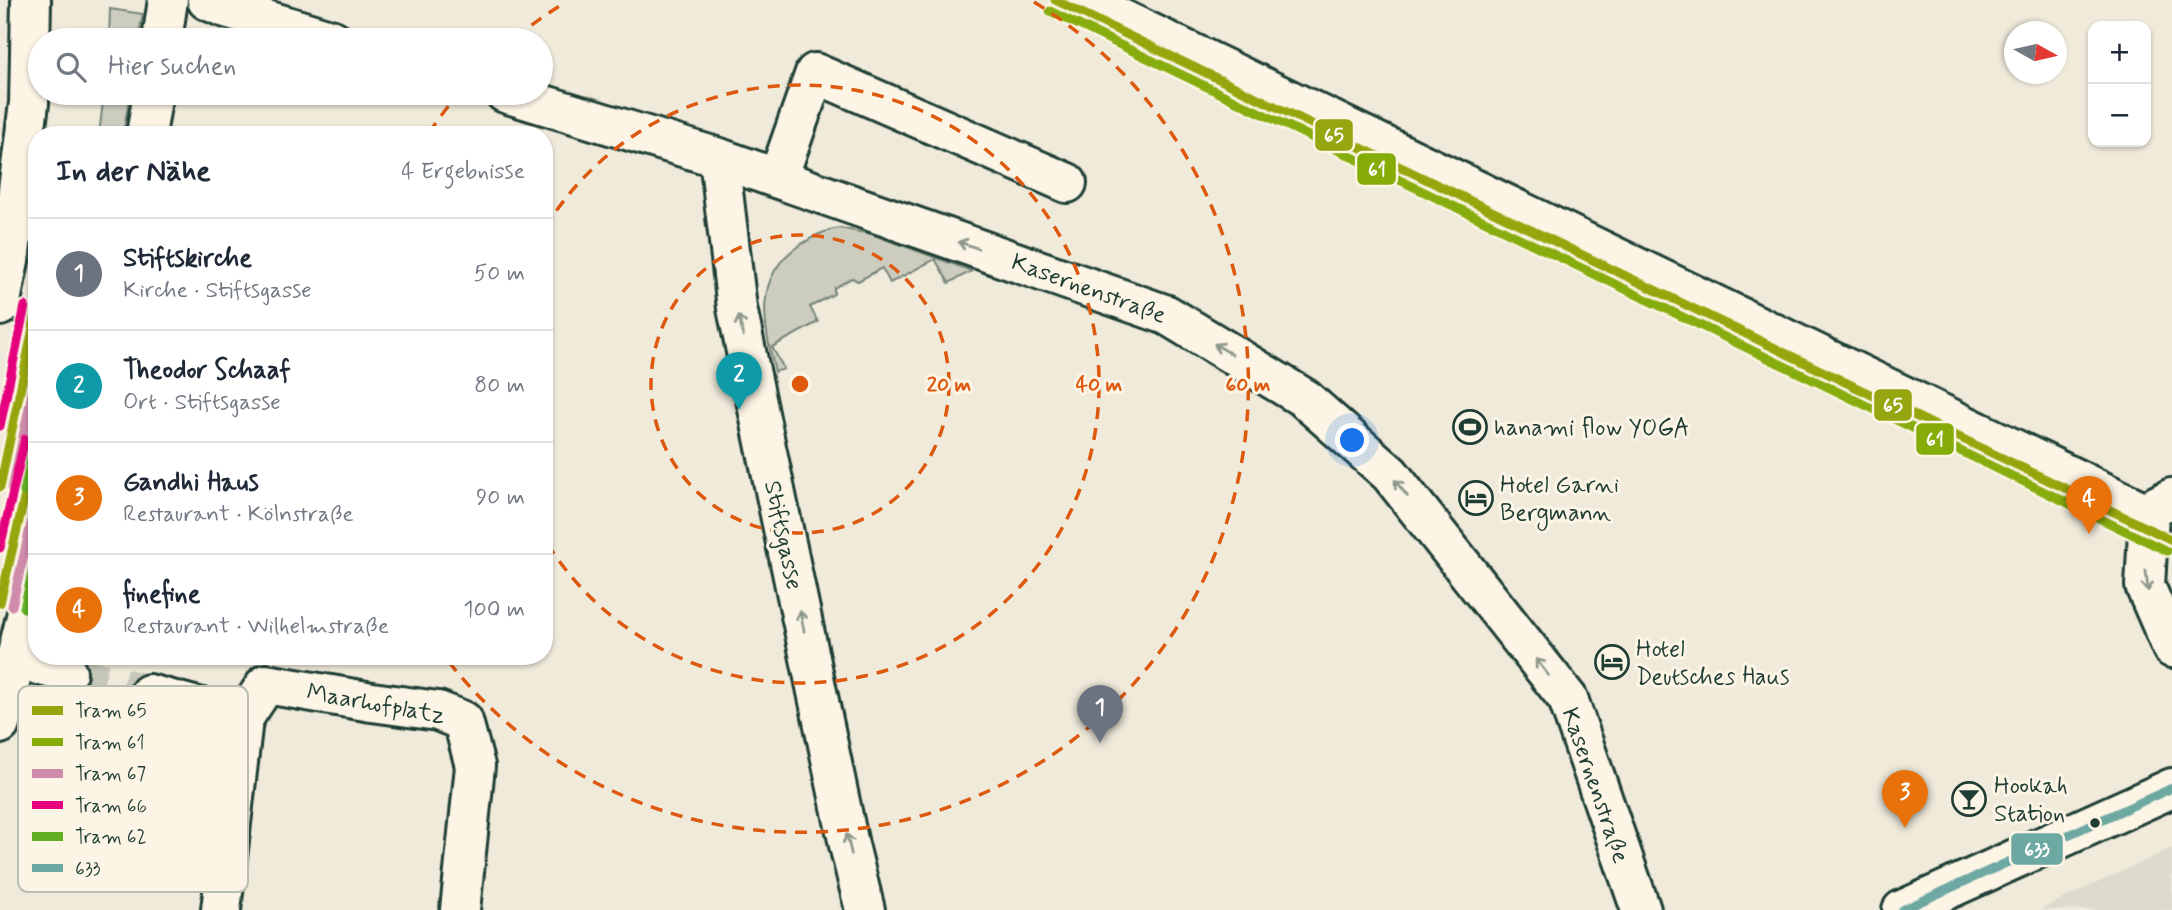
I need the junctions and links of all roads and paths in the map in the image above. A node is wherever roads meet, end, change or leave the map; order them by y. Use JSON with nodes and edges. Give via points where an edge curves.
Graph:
{"nodes":[{"id":1,"x":31,"y":0,"type":"edge"},
{"id":2,"x":169,"y":0,"type":"edge"},
{"id":3,"x":206,"y":0,"type":"edge"},
{"id":4,"x":1082,"y":0,"type":"edge"},
{"id":5,"x":30,"y":28,"type":"edge"},
{"id":6,"x":164,"y":28,"type":"edge"},
{"id":7,"x":293,"y":28,"type":"edge"},
{"id":8,"x":29,"y":105,"type":"edge"},
{"id":9,"x":151,"y":105,"type":"edge"},
{"id":10,"x":545,"y":105,"type":"edge"},
{"id":11,"x":148,"y":126,"type":"edge"},
{"id":12,"x":719,"y":158,"type":"junction"},
{"id":13,"x":778,"y":178,"type":"junction"},
{"id":14,"x":1067,"y":183,"type":"dead end"},
{"id":15,"x":0,"y":306,"type":"edge"},
{"id":16,"x":2160,"y":506,"type":"edge"},
{"id":17,"x":28,"y":608,"type":"edge"},
{"id":18,"x":2172,"y":648,"type":"edge"},
{"id":19,"x":15,"y":659,"type":"junction"},
{"id":20,"x":28,"y":662,"type":"tunnel mouth"},
{"id":21,"x":37,"y":665,"type":"edge"},
{"id":22,"x":67,"y":673,"type":"tunnel mouth"},
{"id":23,"x":248,"y":711,"type":"edge"},
{"id":24,"x":0,"y":724,"type":"edge"},
{"id":25,"x":2172,"y":788,"type":"edge"},
{"id":26,"x":224,"y":892,"type":"edge"},
{"id":27,"x":222,"y":910,"type":"edge"},
{"id":28,"x":460,"y":910,"type":"edge"},
{"id":29,"x":865,"y":910,"type":"edge"},
{"id":30,"x":1641,"y":910,"type":"edge"},
{"id":31,"x":1902,"y":910,"type":"edge"}],
"edges":[{"from":1,"to":5,"type":"street"},
{"from":2,"to":6,"type":"street"},
{"from":3,"to":7,"type":"street"},
{"from":4,"to":16,"type":"street"},
{"from":8,"to":15,"type":"street"},
{"from":9,"to":11,"type":"street"},
{"from":10,"to":12,"type":"street","name":"Kasernenstraße"},
{"from":12,"to":13,"type":"street","name":"Kasernenstraße"},
{"from":29,"to":12,"type":"street","name":"Stiftsgasse","one_way":true,"via":[[737,308]]},
{"from":13,"to":14,"type":"street","via":[[815,73]]},
{"from":30,"to":13,"type":"street","name":"Kasernenstraße","one_way":true,"via":[[1568,699],[1390,474],[1304,397],[1167,315]]},
{"from":16,"to":18,"type":"street","one_way":true,"via":[[2146,586]]},
{"from":17,"to":19,"type":"street"},
{"from":19,"to":20,"type":"street"},
{"from":19,"to":24,"type":"street"},
{"from":21,"to":22,"type":"street"},
{"from":23,"to":28,"type":"street","name":"Maarhofplatz","via":[[266,684],[438,711],[463,720],[475,766]]},
{"from":25,"to":31,"type":"street"},
{"from":26,"to":27,"type":"street","name":"Maarhofplatz"}]}
